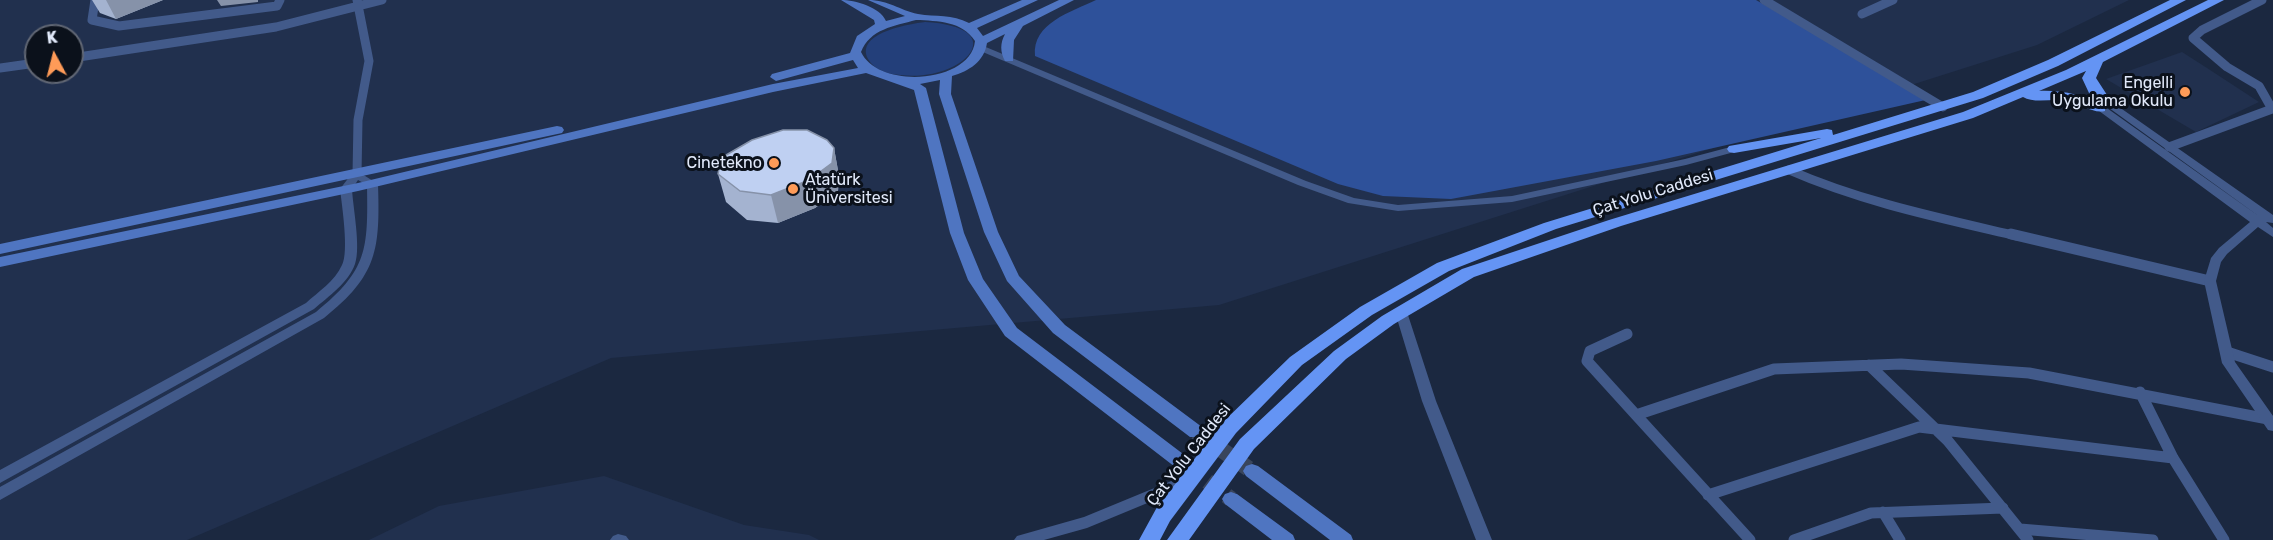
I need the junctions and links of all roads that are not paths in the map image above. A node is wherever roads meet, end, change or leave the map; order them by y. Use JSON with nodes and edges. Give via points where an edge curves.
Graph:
{"nodes":[{"id":1,"x":95,"y":0,"type":"edge"},
{"id":2,"x":280,"y":0,"type":"edge"},
{"id":3,"x":382,"y":0,"type":"edge"},
{"id":4,"x":848,"y":0,"type":"edge"},
{"id":5,"x":874,"y":0,"type":"edge"},
{"id":6,"x":1032,"y":0,"type":"edge"},
{"id":7,"x":1068,"y":0,"type":"edge"},
{"id":8,"x":1764,"y":0,"type":"edge"},
{"id":9,"x":1893,"y":0,"type":"edge"},
{"id":10,"x":2180,"y":0,"type":"edge"},
{"id":11,"x":2218,"y":0,"type":"edge"},
{"id":12,"x":2262,"y":0,"type":"edge"},
{"id":13,"x":357,"y":3,"type":"edge"},
{"id":14,"x":1862,"y":14,"type":"dead end"},
{"id":15,"x":916,"y":18,"type":"junction"},
{"id":16,"x":1018,"y":24,"type":"junction"},
{"id":17,"x":881,"y":26,"type":"junction"},
{"id":18,"x":969,"y":27,"type":"junction"},
{"id":19,"x":981,"y":44,"type":"junction"},
{"id":20,"x":84,"y":56,"type":"edge"},
{"id":21,"x":854,"y":56,"type":"junction"},
{"id":22,"x":1009,"y":58,"type":"junction"},
{"id":23,"x":2098,"y":59,"type":"junction"},
{"id":24,"x":24,"y":65,"type":"edge"},
{"id":25,"x":0,"y":68,"type":"edge"},
{"id":26,"x":865,"y":70,"type":"junction"},
{"id":27,"x":2056,"y":70,"type":"junction"},
{"id":28,"x":946,"y":76,"type":"junction"},
{"id":29,"x":903,"y":81,"type":"junction"},
{"id":30,"x":2008,"y":99,"type":"junction"},
{"id":31,"x":2101,"y":103,"type":"junction"},
{"id":32,"x":1943,"y":107,"type":"junction"},
{"id":33,"x":1884,"y":123,"type":"junction"},
{"id":34,"x":2169,"y":147,"type":"junction"},
{"id":35,"x":1734,"y":149,"type":"joint"},
{"id":36,"x":1789,"y":170,"type":"junction"},
{"id":37,"x":357,"y":174,"type":"junction"},
{"id":38,"x":372,"y":184,"type":"junction"},
{"id":39,"x":346,"y":189,"type":"junction"},
{"id":40,"x":2266,"y":220,"type":"edge"},
{"id":41,"x":2273,"y":233,"type":"edge"},
{"id":42,"x":0,"y":249,"type":"edge"},
{"id":43,"x":0,"y":262,"type":"edge"},
{"id":44,"x":2210,"y":281,"type":"junction"},
{"id":45,"x":1401,"y":312,"type":"junction"},
{"id":46,"x":1627,"y":334,"type":"dead end"},
{"id":47,"x":2227,"y":352,"type":"junction"},
{"id":48,"x":1869,"y":365,"type":"junction"},
{"id":49,"x":2273,"y":367,"type":"edge"},
{"id":50,"x":2140,"y":392,"type":"junction"},
{"id":51,"x":1636,"y":415,"type":"junction"},
{"id":52,"x":2271,"y":422,"type":"edge"},
{"id":53,"x":1934,"y":428,"type":"junction"},
{"id":54,"x":1196,"y":432,"type":"tunnel mouth"},
{"id":55,"x":2173,"y":458,"type":"junction"},
{"id":56,"x":1252,"y":471,"type":"tunnel mouth"},
{"id":57,"x":1187,"y":472,"type":"junction"},
{"id":58,"x":0,"y":477,"type":"edge"},
{"id":59,"x":0,"y":494,"type":"edge"},
{"id":60,"x":1708,"y":495,"type":"junction"},
{"id":61,"x":1231,"y":500,"type":"tunnel mouth"},
{"id":62,"x":2003,"y":508,"type":"junction"},
{"id":63,"x":1883,"y":512,"type":"junction"},
{"id":64,"x":2024,"y":534,"type":"edge"},
{"id":65,"x":1022,"y":540,"type":"edge"},
{"id":66,"x":1149,"y":540,"type":"edge"},
{"id":67,"x":1177,"y":540,"type":"edge"},
{"id":68,"x":1286,"y":540,"type":"edge"},
{"id":69,"x":1344,"y":540,"type":"edge"},
{"id":70,"x":1485,"y":540,"type":"edge"},
{"id":71,"x":1750,"y":540,"type":"edge"},
{"id":72,"x":1794,"y":540,"type":"edge"},
{"id":73,"x":1900,"y":540,"type":"edge"},
{"id":74,"x":2153,"y":540,"type":"edge"},
{"id":75,"x":2224,"y":540,"type":"edge"}],
"edges":[{"from":1,"to":2,"type":"street","via":[[92,20],[119,26],[278,6]]},
{"from":3,"to":13,"type":"street"},
{"from":4,"to":17,"type":"main road","via":[[879,18]]},
{"from":5,"to":15,"type":"main road"},
{"from":6,"to":18,"type":"main road"},
{"from":7,"to":16,"type":"main road"},
{"from":8,"to":32,"type":"street"},
{"from":9,"to":14,"type":"street"},
{"from":10,"to":27,"type":"highway","name":"Çat Yolu Caddesi"},
{"from":11,"to":23,"type":"highway","name":"Çat Yolu Caddesi"},
{"from":12,"to":34,"type":"street","via":[[2193,38],[2227,67],[2259,86],[2272,109]]},
{"from":13,"to":20,"type":"street","via":[[276,27]]},
{"from":13,"to":37,"type":"street","via":[[369,61],[358,120]]},
{"from":15,"to":17,"type":"main road"},
{"from":15,"to":18,"type":"main road","via":[[945,19]]},
{"from":16,"to":19,"type":"main road"},
{"from":16,"to":22,"type":"main road","via":[[1007,40]]},
{"from":17,"to":21,"type":"main road","via":[[864,36]]},
{"from":18,"to":19,"type":"main road"},
{"from":19,"to":22,"type":"street"},
{"from":19,"to":28,"type":"main road","via":[[972,62]]},
{"from":21,"to":26,"type":"main road"},
{"from":21,"to":37,"type":"main road","via":[[585,124]]},
{"from":22,"to":35,"type":"street","via":[[1302,183],[1352,201],[1398,208],[1512,200]]},
{"from":23,"to":27,"type":"highway","name":"Çat Yolu Caddesi"},
{"from":23,"to":31,"type":"highway","via":[[2089,78]]},
{"from":24,"to":25,"type":"street"},
{"from":26,"to":29,"type":"main road"},
{"from":26,"to":38,"type":"main road","via":[[773,88]]},
{"from":27,"to":30,"type":"highway","name":"Çat Yolu Caddesi"},
{"from":27,"to":31,"type":"highway"},
{"from":27,"to":32,"type":"highway","name":"Çat Yolu Caddesi"},
{"from":28,"to":29,"type":"main road"},
{"from":28,"to":54,"type":"main road","via":[[945,94],[991,232],[1012,278],[1059,329]]},
{"from":29,"to":57,"type":"main road","via":[[920,88],[957,233],[976,280],[1011,332]]},
{"from":30,"to":31,"type":"highway","via":[[2050,93]]},
{"from":30,"to":36,"type":"highway","name":"Çat Yolu Caddesi"},
{"from":31,"to":34,"type":"street"},
{"from":31,"to":40,"type":"street"},
{"from":32,"to":33,"type":"highway","name":"Çat Yolu Caddesi"},
{"from":33,"to":35,"type":"highway"},
{"from":33,"to":57,"type":"highway","name":"Çat Yolu Caddesi","via":[[1550,226],[1443,267],[1366,311],[1296,361]]},
{"from":34,"to":40,"type":"street"},
{"from":36,"to":44,"type":"street","via":[[1832,189],[1896,207]]},
{"from":36,"to":45,"type":"highway","name":"Çat Yolu Caddesi","via":[[1468,273]]},
{"from":37,"to":38,"type":"street"},
{"from":37,"to":39,"type":"street"},
{"from":37,"to":42,"type":"main road"},
{"from":38,"to":39,"type":"main road"},
{"from":38,"to":59,"type":"street","via":[[373,225],[368,258],[363,273],[340,300],[320,315]]},
{"from":39,"to":43,"type":"main road"},
{"from":39,"to":58,"type":"street","via":[[349,265],[310,306]]},
{"from":40,"to":41,"type":"street"},
{"from":40,"to":44,"type":"street","via":[[2219,256]]},
{"from":44,"to":47,"type":"street"},
{"from":45,"to":67,"type":"highway","name":"Çat Yolu Caddesi","via":[[1340,355],[1247,444]]},
{"from":45,"to":70,"type":"street","via":[[1429,401]]},
{"from":46,"to":51,"type":"street","via":[[1590,351],[1587,361]]},
{"from":47,"to":49,"type":"street"},
{"from":47,"to":52,"type":"street","via":[[2236,377]]},
{"from":48,"to":50,"type":"street","via":[[2029,373]]},
{"from":48,"to":51,"type":"street","via":[[1773,369]]},
{"from":48,"to":53,"type":"street"},
{"from":50,"to":52,"type":"street"},
{"from":50,"to":55,"type":"street"},
{"from":51,"to":60,"type":"street"},
{"from":53,"to":55,"type":"street"},
{"from":53,"to":60,"type":"street","via":[[1913,428]]},
{"from":53,"to":62,"type":"street"},
{"from":55,"to":75,"type":"street"},
{"from":56,"to":69,"type":"main road"},
{"from":57,"to":65,"type":"street","via":[[1086,522]]},
{"from":57,"to":66,"type":"highway","name":"Çat Yolu Caddesi"},
{"from":60,"to":71,"type":"street"},
{"from":61,"to":68,"type":"main road"},
{"from":62,"to":63,"type":"street"},
{"from":62,"to":64,"type":"street"},
{"from":63,"to":72,"type":"street","via":[[1863,514]]},
{"from":63,"to":73,"type":"street"},
{"from":64,"to":74,"type":"street"}]}
